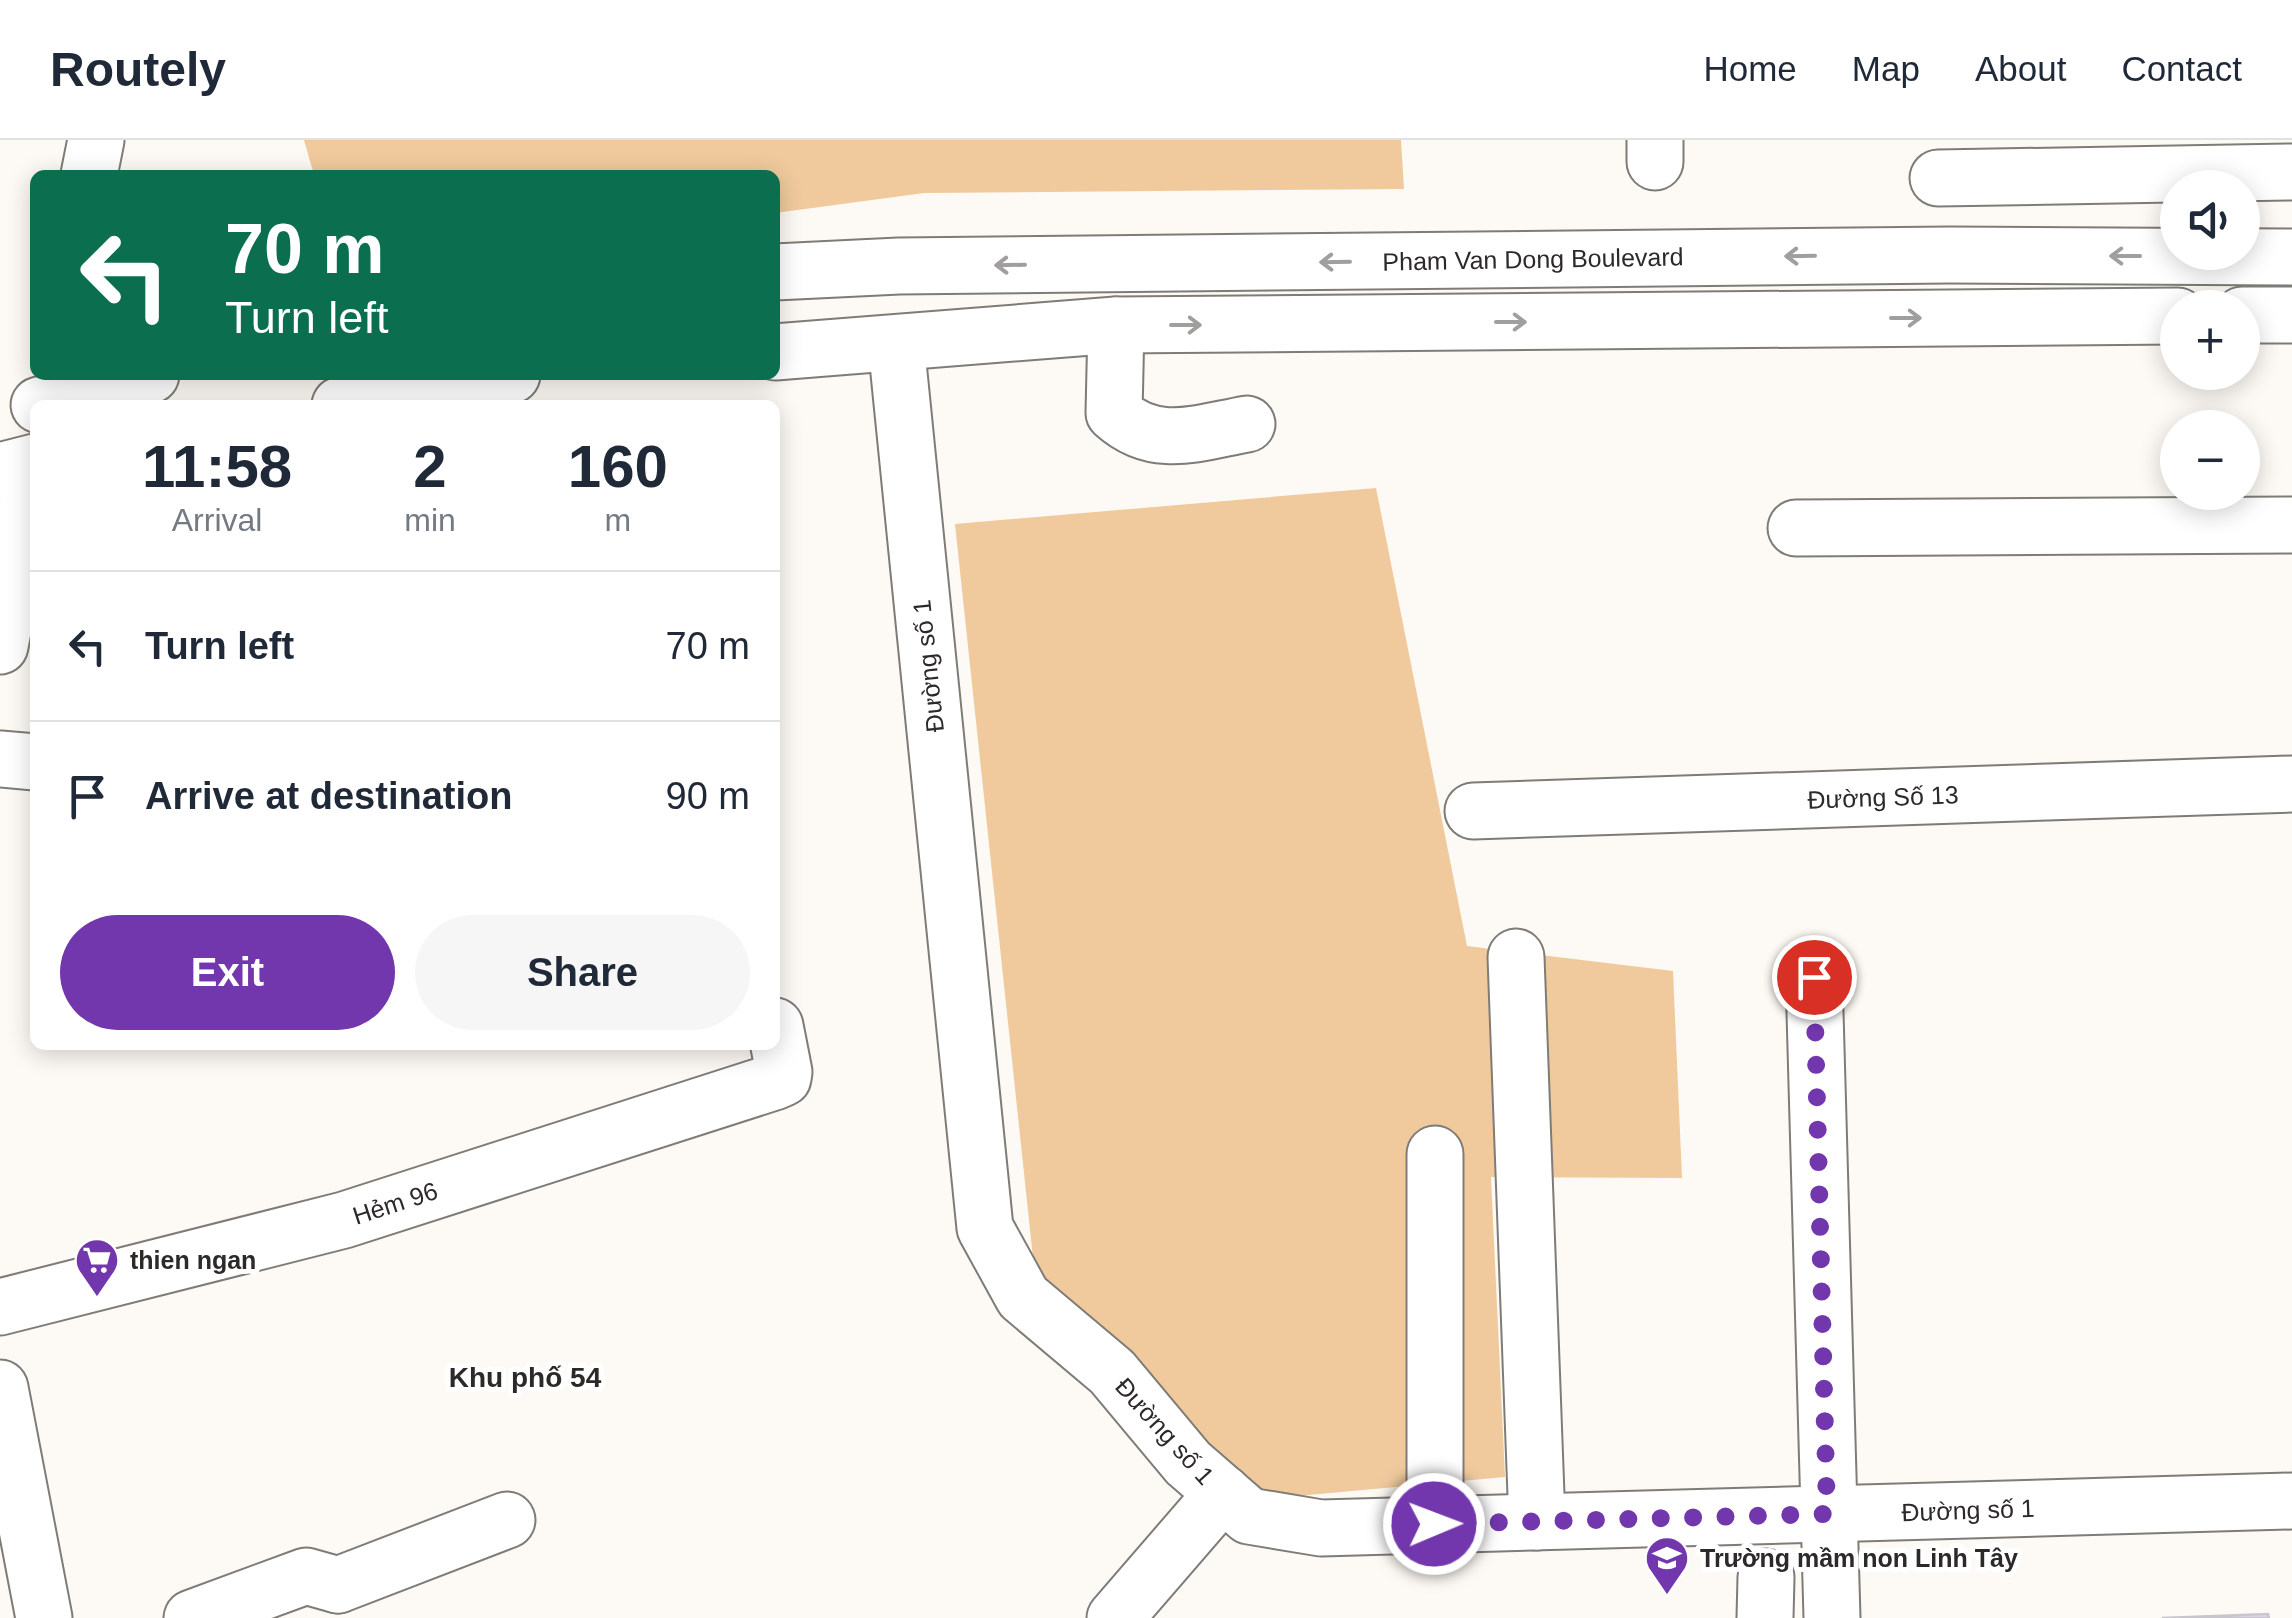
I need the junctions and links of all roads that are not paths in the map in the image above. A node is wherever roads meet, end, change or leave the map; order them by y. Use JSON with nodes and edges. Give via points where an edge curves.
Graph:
{"nodes":[{"id":1,"x":96,"y":140,"type":"edge"},
{"id":2,"x":1936,"y":159,"type":"edge"},
{"id":3,"x":90,"y":170,"type":"edge"},
{"id":4,"x":2292,"y":172,"type":"edge"},
{"id":5,"x":1950,"y":254,"type":"junction"},
{"id":6,"x":2292,"y":256,"type":"edge"},
{"id":7,"x":780,"y":272,"type":"edge"},
{"id":8,"x":2292,"y":315,"type":"edge"},
{"id":9,"x":2160,"y":316,"type":"edge"},
{"id":10,"x":2260,"y":316,"type":"edge"},
{"id":11,"x":1116,"y":325,"type":"junction"},
{"id":12,"x":896,"y":344,"type":"junction"},
{"id":13,"x":780,"y":352,"type":"edge"},
{"id":14,"x":131,"y":380,"type":"edge"},
{"id":15,"x":492,"y":380,"type":"edge"},
{"id":16,"x":418,"y":398,"type":"edge"},
{"id":17,"x":46,"y":400,"type":"edge"},
{"id":18,"x":1247,"y":424,"type":"dead end"},
{"id":19,"x":30,"y":463,"type":"edge"},
{"id":20,"x":0,"y":471,"type":"edge"},
{"id":21,"x":30,"y":516,"type":"edge"},
{"id":22,"x":2292,"y":525,"type":"edge"},
{"id":23,"x":1796,"y":528,"type":"dead end"},
{"id":24,"x":27,"y":549,"type":"edge"},
{"id":25,"x":0,"y":642,"type":"edge"},
{"id":26,"x":0,"y":760,"type":"edge"},
{"id":27,"x":30,"y":762,"type":"edge"},
{"id":28,"x":2292,"y":784,"type":"edge"},
{"id":29,"x":1473,"y":811,"type":"dead end"},
{"id":30,"x":1516,"y":957,"type":"dead end"},
{"id":31,"x":1814,"y":977,"type":"dead end"},
{"id":32,"x":779,"y":1052,"type":"edge"},
{"id":33,"x":1436,"y":1154,"type":"dead end"},
{"id":34,"x":0,"y":1307,"type":"edge"},
{"id":35,"x":1,"y":1398,"type":"edge"},
{"id":36,"x":1223,"y":1494,"type":"junction"},
{"id":37,"x":2292,"y":1500,"type":"edge"},
{"id":38,"x":1827,"y":1514,"type":"junction"},
{"id":39,"x":508,"y":1520,"type":"dead end"},
{"id":40,"x":1537,"y":1522,"type":"junction"},
{"id":41,"x":1434,"y":1524,"type":"junction"},
{"id":42,"x":343,"y":1601,"type":"edge"},
{"id":43,"x":44,"y":1618,"type":"edge"},
{"id":44,"x":192,"y":1618,"type":"edge"},
{"id":45,"x":1115,"y":1618,"type":"edge"},
{"id":46,"x":1832,"y":1618,"type":"edge"}],
"edges":[{"from":1,"to":3,"type":"main road"},
{"from":2,"to":4,"type":"main road"},
{"from":2,"to":5,"type":"main road"},
{"from":6,"to":5,"type":"main road","name":"Pham Van Dong Boulevard","one_way":true},
{"from":5,"to":7,"type":"main road","name":"Pham Van Dong Boulevard","one_way":true},
{"from":8,"to":10,"type":"main road"},
{"from":11,"to":9,"type":"main road","one_way":true},
{"from":11,"to":12,"type":"main road"},
{"from":11,"to":18,"type":"main road","via":[[1114,413],[1132,430],[1171,438]]},
{"from":12,"to":13,"type":"main road"},
{"from":12,"to":36,"type":"main road","name":"Đường số 1","via":[[985,1228],[1023,1297],[1112,1372],[1188,1464]]},
{"from":14,"to":17,"type":"main road"},
{"from":15,"to":16,"type":"main road"},
{"from":19,"to":20,"type":"main road"},
{"from":21,"to":24,"type":"main road"},
{"from":22,"to":23,"type":"main road"},
{"from":24,"to":25,"type":"main road"},
{"from":26,"to":27,"type":"main road"},
{"from":28,"to":29,"type":"main road","name":"Đường Số 13"},
{"from":30,"to":40,"type":"main road"},
{"from":31,"to":38,"type":"main road"},
{"from":32,"to":34,"type":"main road","name":"Hẻm 96","via":[[344,1220]]},
{"from":33,"to":41,"type":"main road"},
{"from":35,"to":43,"type":"main road"},
{"from":36,"to":41,"type":"main road","name":"Đường số 1","via":[[1249,1516],[1322,1528]]},
{"from":36,"to":45,"type":"main road"},
{"from":37,"to":38,"type":"main road","name":"Đường số 1"},
{"from":38,"to":40,"type":"main road","name":"Đường số 1"},
{"from":38,"to":46,"type":"main road"},
{"from":39,"to":42,"type":"main road"},
{"from":40,"to":41,"type":"main road","name":"Đường số 1"},
{"from":42,"to":44,"type":"main road","via":[[306,1576]]}]}
